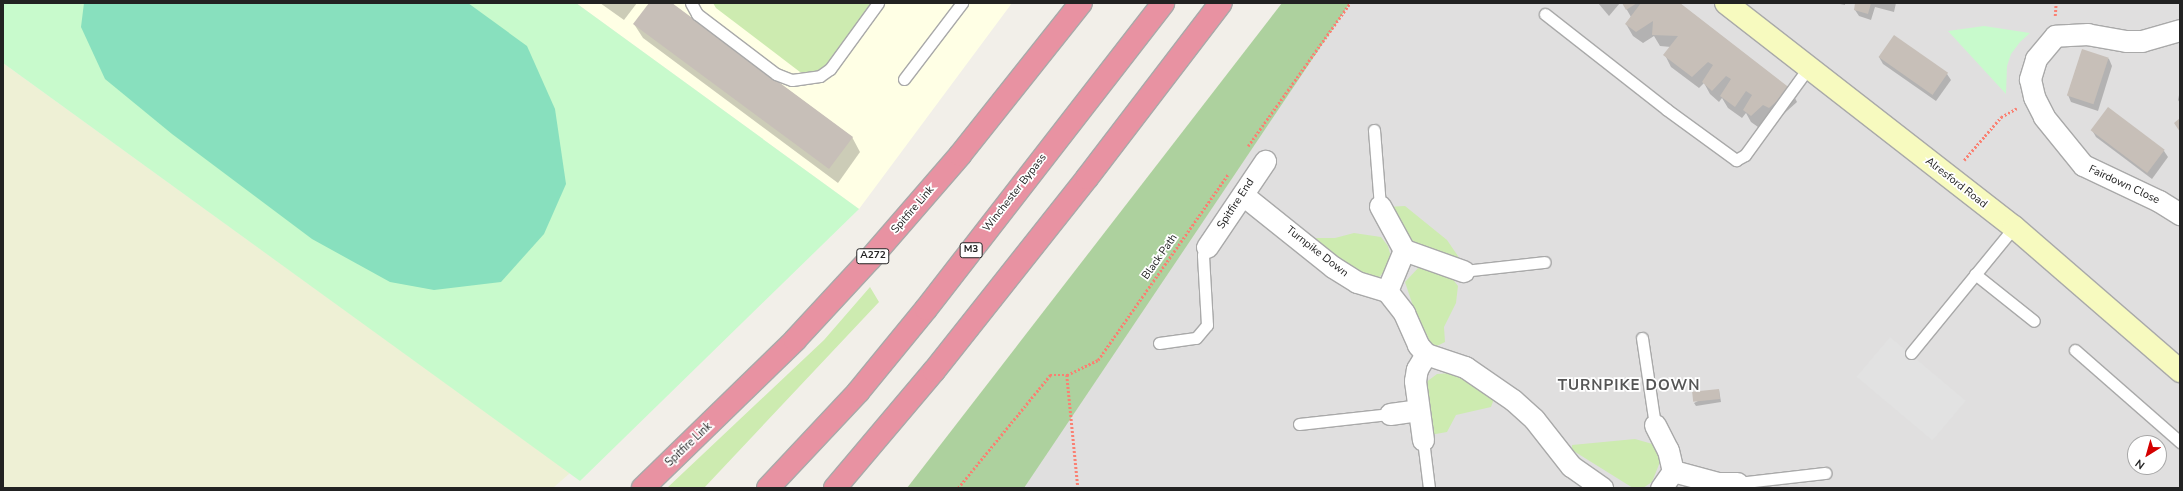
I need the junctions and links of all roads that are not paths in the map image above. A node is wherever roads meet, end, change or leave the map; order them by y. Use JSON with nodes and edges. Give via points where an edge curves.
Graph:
{"nodes":[{"id":1,"x":691,"y":3,"type":"edge"},
{"id":2,"x":878,"y":3,"type":"edge"},
{"id":3,"x":962,"y":3,"type":"edge"},
{"id":4,"x":1081,"y":3,"type":"edge"},
{"id":5,"x":1163,"y":3,"type":"edge"},
{"id":6,"x":1220,"y":3,"type":"edge"},
{"id":7,"x":1726,"y":3,"type":"edge"},
{"id":8,"x":1545,"y":14,"type":"dead end"},
{"id":9,"x":2180,"y":30,"type":"edge"},
{"id":10,"x":1809,"y":67,"type":"junction"},
{"id":11,"x":904,"y":79,"type":"dead end"},
{"id":12,"x":1374,"y":130,"type":"dead end"},
{"id":13,"x":1265,"y":161,"type":"dead end"},
{"id":14,"x":1243,"y":195,"type":"junction"},
{"id":15,"x":1380,"y":206,"type":"joint"},
{"id":16,"x":2180,"y":214,"type":"edge"},
{"id":17,"x":2014,"y":227,"type":"junction"},
{"id":18,"x":1207,"y":247,"type":"joint"},
{"id":19,"x":1404,"y":250,"type":"junction"},
{"id":20,"x":1545,"y":262,"type":"dead end"},
{"id":21,"x":1463,"y":271,"type":"joint"},
{"id":22,"x":1975,"y":274,"type":"junction"},
{"id":23,"x":1387,"y":291,"type":"junction"},
{"id":24,"x":2034,"y":321,"type":"dead end"},
{"id":25,"x":1642,"y":338,"type":"dead end"},
{"id":26,"x":1159,"y":343,"type":"dead end"},
{"id":27,"x":2075,"y":350,"type":"dead end"},
{"id":28,"x":1911,"y":353,"type":"dead end"},
{"id":29,"x":1426,"y":354,"type":"junction"},
{"id":30,"x":2178,"y":364,"type":"edge"},
{"id":31,"x":1418,"y":410,"type":"junction"},
{"id":32,"x":1390,"y":414,"type":"joint"},
{"id":33,"x":1299,"y":424,"type":"dead end"},
{"id":34,"x":1655,"y":425,"type":"joint"},
{"id":35,"x":1423,"y":440,"type":"joint"},
{"id":36,"x":2180,"y":442,"type":"edge"},
{"id":37,"x":1673,"y":471,"type":"junction"},
{"id":38,"x":1825,"y":473,"type":"dead end"},
{"id":39,"x":1737,"y":483,"type":"joint"},
{"id":40,"x":643,"y":488,"type":"edge"},
{"id":41,"x":768,"y":488,"type":"edge"},
{"id":42,"x":835,"y":488,"type":"edge"},
{"id":43,"x":1429,"y":488,"type":"edge"},
{"id":44,"x":1602,"y":488,"type":"edge"},
{"id":45,"x":1661,"y":488,"type":"edge"}],
"edges":[{"from":1,"to":2,"type":"lane","via":[[697,14],[776,74],[792,80],[820,76],[830,69]]},
{"from":3,"to":11,"type":"lane"},
{"from":4,"to":40,"type":"highway","name":"Spitfire Link","number":"A272","via":[[960,155],[870,260],[790,345]]},
{"from":5,"to":41,"type":"highway","name":"Winchester Bypass","number":"M3","via":[[921,315],[858,392]]},
{"from":6,"to":42,"type":"highway","via":[[1082,184],[934,371]]},
{"from":7,"to":10,"type":"main road","name":"Alresford Road"},
{"from":8,"to":10,"type":"lane","via":[[1736,160],[1745,155]]},
{"from":9,"to":16,"type":"street","name":"Fairdown Close","via":[[2142,41],[2126,41],[2088,34],[2056,36],[2045,46],[2030,79],[2034,97],[2053,130],[2083,165],[2159,201]]},
{"from":10,"to":17,"type":"main road","name":"Alresford Road"},
{"from":12,"to":15,"type":"lane"},
{"from":13,"to":14,"type":"street","name":"Spitfire End"},
{"from":14,"to":18,"type":"street","name":"Spitfire End"},
{"from":14,"to":23,"type":"street","name":"Turnpike Down","via":[[1333,268],[1356,282]]},
{"from":15,"to":19,"type":"street"},
{"from":17,"to":22,"type":"lane"},
{"from":17,"to":30,"type":"main road","name":"Alresford Road"},
{"from":18,"to":26,"type":"lane","via":[[1203,255],[1207,325],[1196,338]]},
{"from":19,"to":21,"type":"street"},
{"from":19,"to":23,"type":"street"},
{"from":20,"to":21,"type":"lane"},
{"from":22,"to":24,"type":"lane"},
{"from":22,"to":28,"type":"lane"},
{"from":23,"to":29,"type":"street","via":[[1404,313],[1418,344]]},
{"from":25,"to":34,"type":"lane"},
{"from":27,"to":36,"type":"lane"},
{"from":29,"to":31,"type":"street","via":[[1417,368],[1415,381]]},
{"from":29,"to":44,"type":"street","via":[[1465,368],[1512,400],[1534,419],[1571,466]]},
{"from":31,"to":32,"type":"street"},
{"from":31,"to":35,"type":"street"},
{"from":32,"to":33,"type":"lane"},
{"from":34,"to":37,"type":"street","via":[[1668,450]]},
{"from":35,"to":43,"type":"lane"},
{"from":37,"to":39,"type":"street","via":[[1718,483]]},
{"from":37,"to":45,"type":"street"},
{"from":38,"to":39,"type":"lane"}]}
